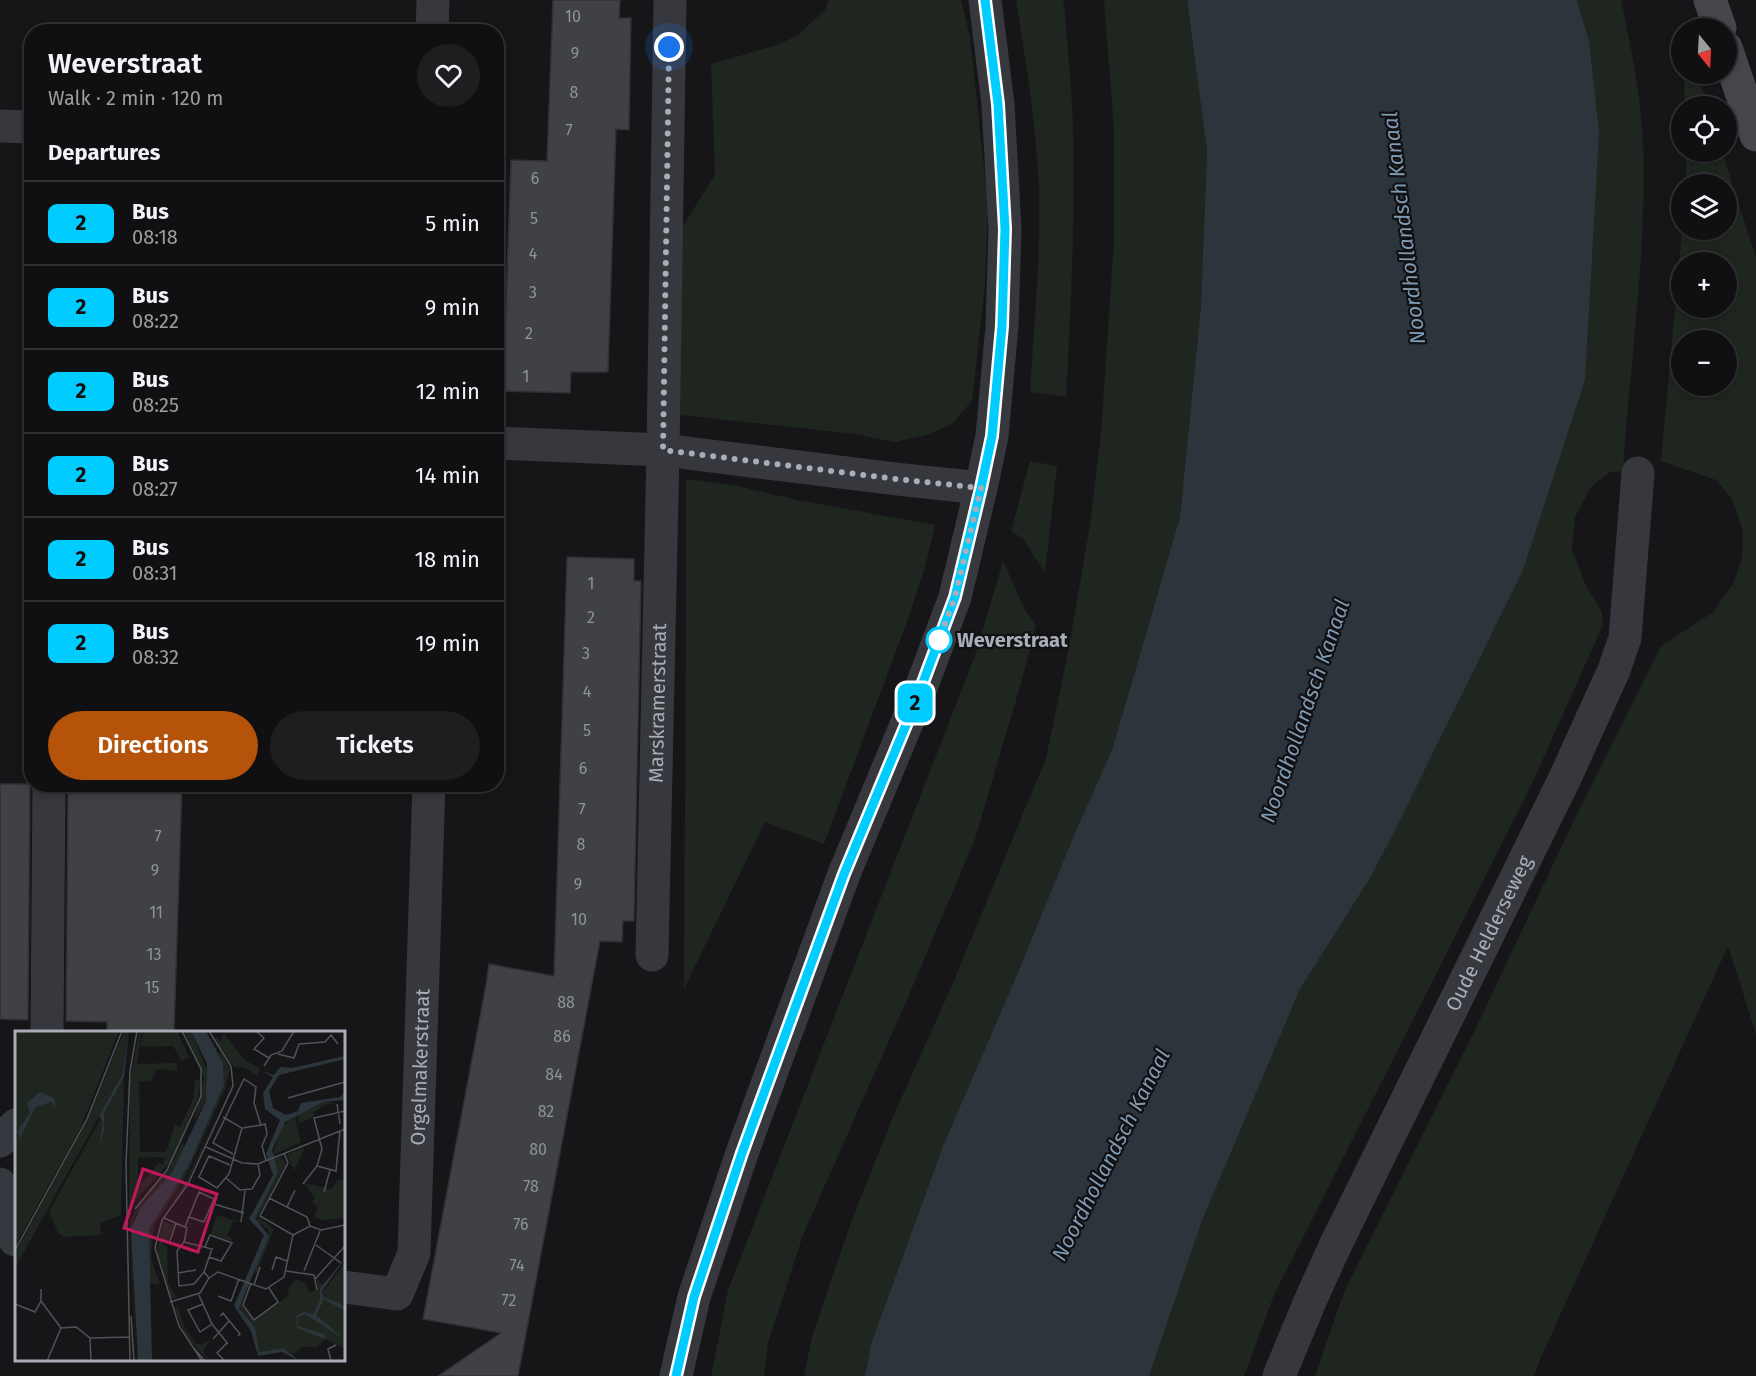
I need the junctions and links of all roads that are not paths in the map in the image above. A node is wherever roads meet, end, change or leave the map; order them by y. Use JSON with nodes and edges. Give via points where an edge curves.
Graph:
{"nodes":[{"id":1,"x":433,"y":0,"type":"edge"},
{"id":2,"x":670,"y":0,"type":"edge"},
{"id":3,"x":985,"y":0,"type":"edge"},
{"id":4,"x":1710,"y":0,"type":"edge"},
{"id":5,"x":1716,"y":18,"type":"edge"},
{"id":6,"x":432,"y":24,"type":"edge"},
{"id":7,"x":1737,"y":80,"type":"edge"},
{"id":8,"x":0,"y":126,"type":"edge"},
{"id":9,"x":24,"y":127,"type":"edge"},
{"id":10,"x":1756,"y":135,"type":"edge"},
{"id":11,"x":504,"y":443,"type":"edge"},
{"id":12,"x":663,"y":450,"type":"junction"},
{"id":13,"x":1638,"y":473,"type":"dead end"},
{"id":14,"x":981,"y":488,"type":"junction"},
{"id":15,"x":49,"y":792,"type":"edge"},
{"id":16,"x":429,"y":792,"type":"edge"},
{"id":17,"x":652,"y":955,"type":"dead end"},
{"id":18,"x":47,"y":1031,"type":"edge"},
{"id":19,"x":15,"y":1126,"type":"edge"},
{"id":20,"x":0,"y":1141,"type":"edge"},
{"id":21,"x":0,"y":1184,"type":"edge"},
{"id":22,"x":10,"y":1243,"type":"edge"},
{"id":23,"x":345,"y":1287,"type":"edge"},
{"id":24,"x":676,"y":1376,"type":"edge"},
{"id":25,"x":1279,"y":1376,"type":"edge"}],
"edges":[{"from":1,"to":6,"type":"street"},
{"from":2,"to":12,"type":"street","name":"Marskramerstraat"},
{"from":3,"to":14,"type":"street","via":[[998,104],[1005,229],[1002,326],[992,436]]},
{"from":4,"to":5,"type":"main road"},
{"from":7,"to":10,"type":"main road"},
{"from":8,"to":9,"type":"street"},
{"from":11,"to":12,"type":"street"},
{"from":12,"to":14,"type":"street"},
{"from":12,"to":17,"type":"street","name":"Marskramerstraat"},
{"from":13,"to":25,"type":"street","name":"Oude Helderseweg","via":[[1625,638],[1614,670],[1335,1246]]},
{"from":14,"to":24,"type":"street","via":[[955,597],[844,874],[742,1153],[694,1297]]},
{"from":15,"to":18,"type":"street"},
{"from":16,"to":23,"type":"street","name":"Orgelmakerstraat","via":[[414,1253],[397,1294]]},
{"from":19,"to":20,"type":"street"},
{"from":21,"to":22,"type":"street"}]}
